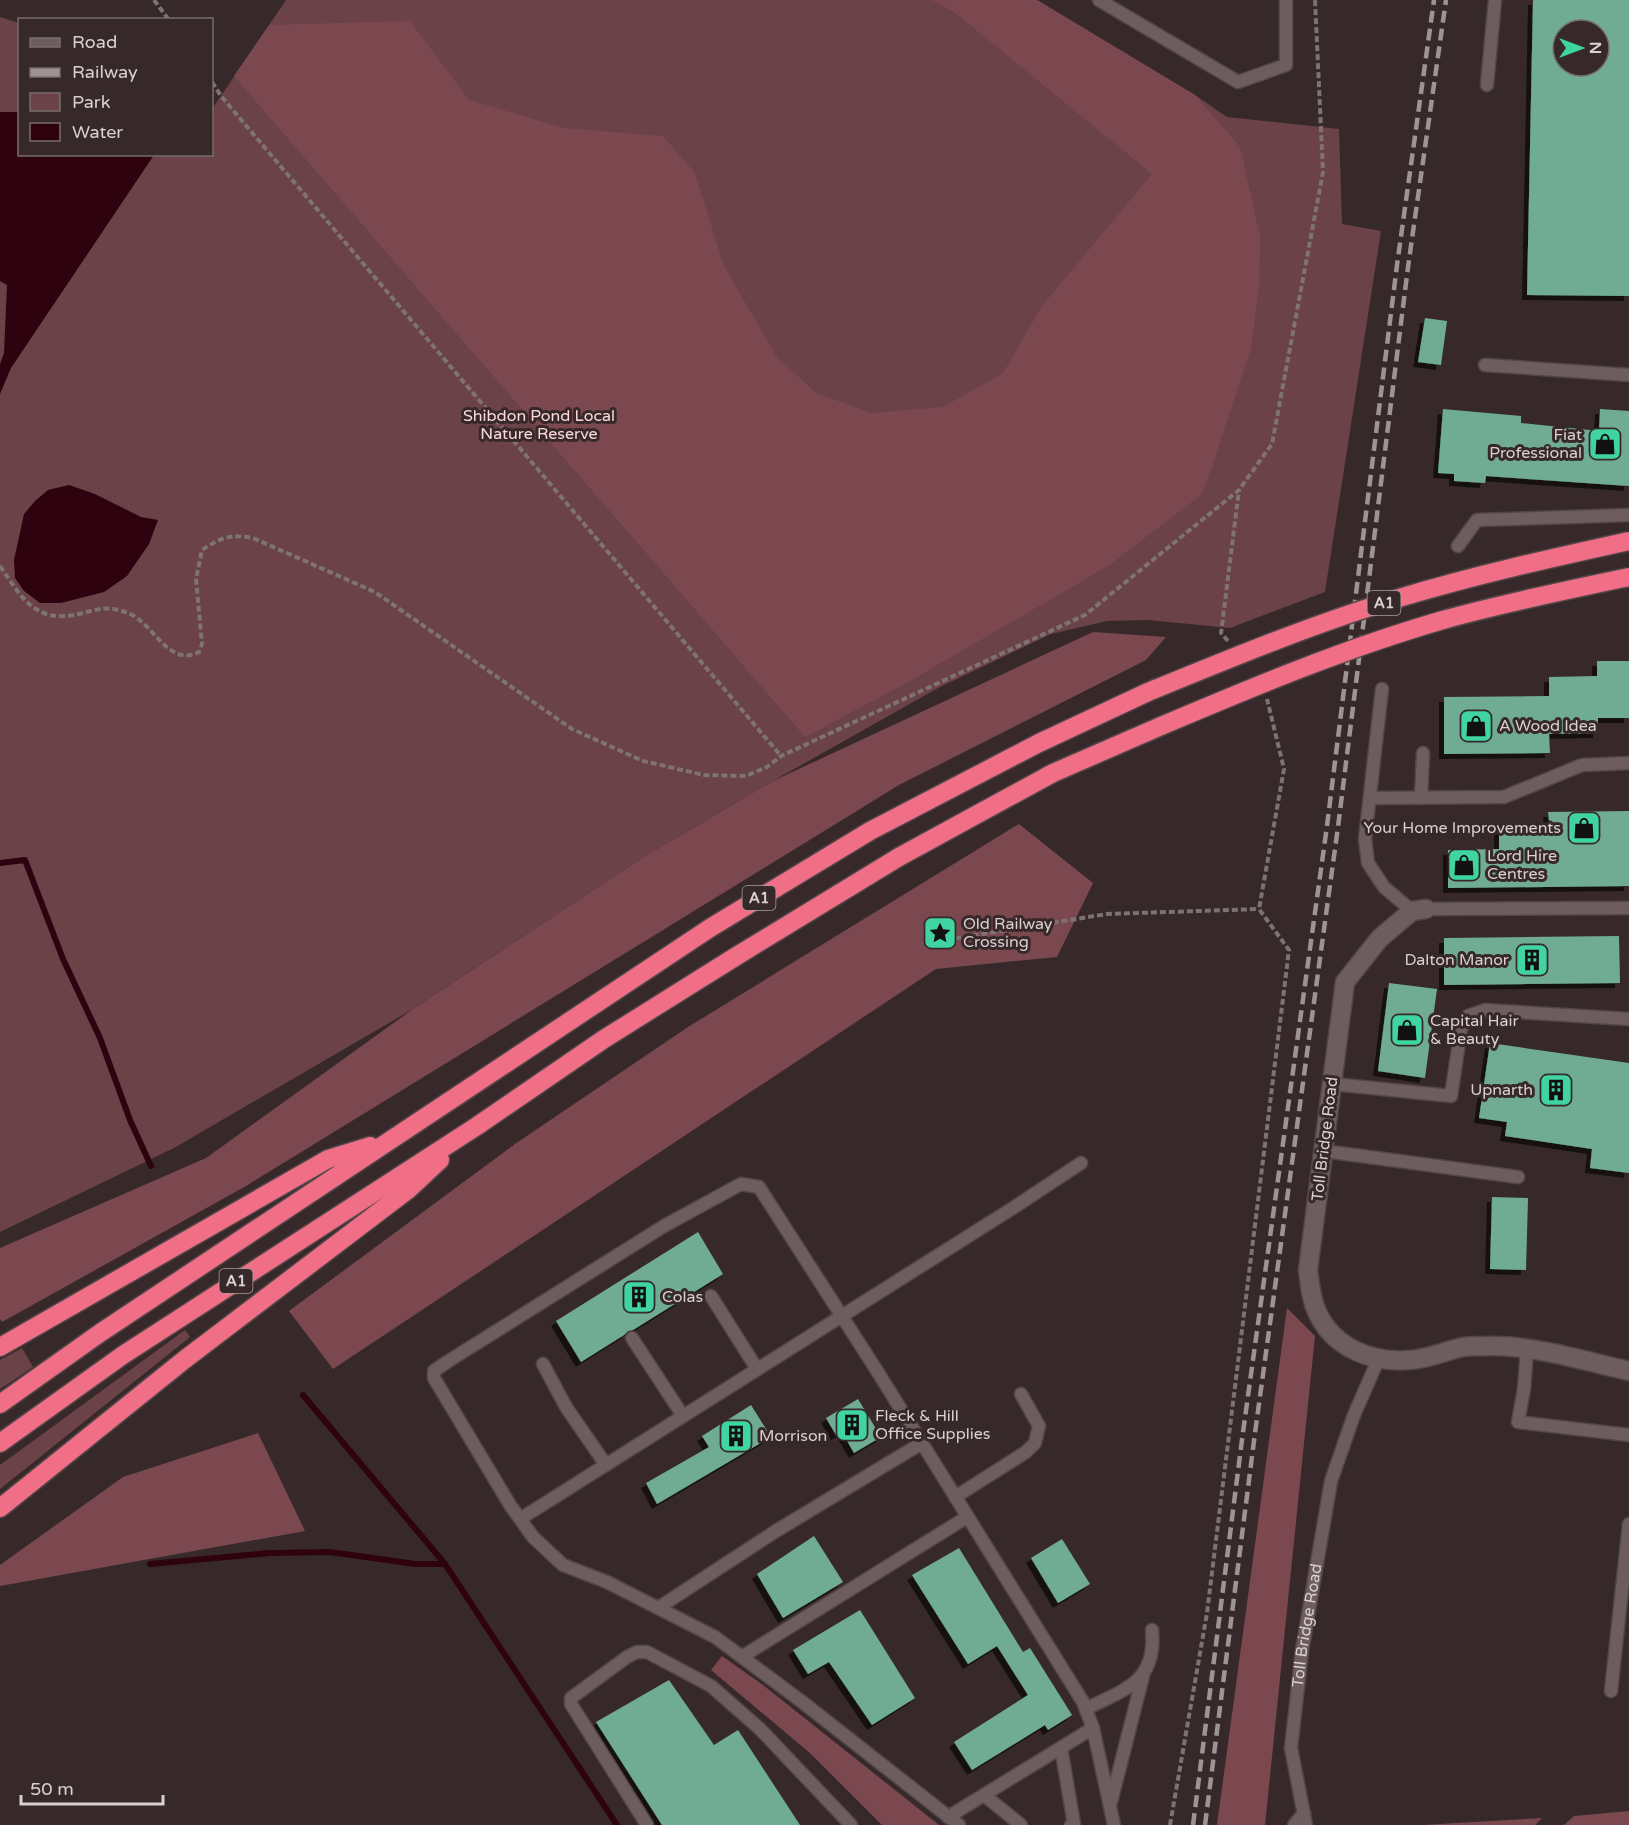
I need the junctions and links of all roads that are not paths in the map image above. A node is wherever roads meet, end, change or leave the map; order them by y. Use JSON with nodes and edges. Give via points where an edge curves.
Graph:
{"nodes":[{"id":1,"x":1099,"y":0,"type":"edge"},
{"id":2,"x":1286,"y":0,"type":"edge"},
{"id":3,"x":1495,"y":0,"type":"edge"},
{"id":4,"x":1487,"y":85,"type":"dead end"},
{"id":5,"x":1485,"y":365,"type":"dead end"},
{"id":6,"x":1629,"y":375,"type":"edge"},
{"id":7,"x":1629,"y":515,"type":"edge"},
{"id":8,"x":1629,"y":541,"type":"edge"},
{"id":9,"x":1458,"y":546,"type":"dead end"},
{"id":10,"x":1629,"y":577,"type":"edge"},
{"id":11,"x":1382,"y":688,"type":"dead end"},
{"id":12,"x":1423,"y":753,"type":"dead end"},
{"id":13,"x":1629,"y":763,"type":"edge"},
{"id":14,"x":1370,"y":798,"type":"junction"},
{"id":15,"x":1421,"y":798,"type":"junction"},
{"id":16,"x":1629,"y":908,"type":"edge"},
{"id":17,"x":1419,"y":910,"type":"junction"},
{"id":18,"x":1629,"y":1019,"type":"edge"},
{"id":19,"x":1333,"y":1084,"type":"junction"},
{"id":20,"x":477,"y":1126,"type":"junction"},
{"id":21,"x":392,"y":1138,"type":"junction"},
{"id":22,"x":1324,"y":1151,"type":"junction"},
{"id":23,"x":1081,"y":1162,"type":"dead end"},
{"id":24,"x":1518,"y":1177,"type":"dead end"},
{"id":25,"x":711,"y":1296,"type":"dead end"},
{"id":26,"x":842,"y":1316,"type":"junction"},
{"id":27,"x":632,"y":1338,"type":"dead end"},
{"id":28,"x":0,"y":1347,"type":"edge"},
{"id":29,"x":1527,"y":1349,"type":"junction"},
{"id":30,"x":1378,"y":1360,"type":"junction"},
{"id":31,"x":543,"y":1364,"type":"dead end"},
{"id":32,"x":757,"y":1370,"type":"junction"},
{"id":33,"x":1629,"y":1371,"type":"edge"},
{"id":34,"x":1021,"y":1394,"type":"dead end"},
{"id":35,"x":0,"y":1404,"type":"edge"},
{"id":36,"x":683,"y":1416,"type":"junction"},
{"id":37,"x":1629,"y":1434,"type":"edge"},
{"id":38,"x":0,"y":1443,"type":"edge"},
{"id":39,"x":921,"y":1443,"type":"junction"},
{"id":40,"x":606,"y":1465,"type":"junction"},
{"id":41,"x":955,"y":1497,"type":"junction"},
{"id":42,"x":0,"y":1508,"type":"edge"},
{"id":43,"x":967,"y":1517,"type":"junction"},
{"id":44,"x":520,"y":1519,"type":"junction"},
{"id":45,"x":1629,"y":1524,"type":"edge"},
{"id":46,"x":658,"y":1608,"type":"junction"},
{"id":47,"x":1152,"y":1630,"type":"dead end"},
{"id":48,"x":742,"y":1656,"type":"junction"},
{"id":49,"x":1144,"y":1672,"type":"junction"},
{"id":50,"x":1611,"y":1691,"type":"dead end"},
{"id":51,"x":1086,"y":1709,"type":"junction"},
{"id":52,"x":1092,"y":1728,"type":"junction"},
{"id":53,"x":1061,"y":1748,"type":"junction"},
{"id":54,"x":984,"y":1795,"type":"junction"},
{"id":55,"x":1110,"y":1806,"type":"junction"},
{"id":56,"x":948,"y":1817,"type":"junction"},
{"id":57,"x":1305,"y":1819,"type":"edge"},
{"id":58,"x":647,"y":1825,"type":"edge"},
{"id":59,"x":851,"y":1825,"type":"edge"},
{"id":60,"x":959,"y":1825,"type":"edge"},
{"id":61,"x":1021,"y":1825,"type":"edge"},
{"id":62,"x":1071,"y":1825,"type":"edge"},
{"id":63,"x":1114,"y":1825,"type":"edge"},
{"id":64,"x":1294,"y":1825,"type":"edge"}],
"edges":[{"from":1,"to":2,"type":"lane","via":[[1238,82],[1286,65]]},
{"from":3,"to":4,"type":"lane"},
{"from":5,"to":6,"type":"lane"},
{"from":7,"to":9,"type":"lane","via":[[1477,520]]},
{"from":8,"to":21,"type":"highway","number":"A1","bridge":true,"via":[[1519,565],[1398,598],[1279,639],[1148,692],[1039,743],[870,831],[700,934]]},
{"from":10,"to":20,"type":"highway","number":"A1","bridge":true,"via":[[1496,606],[1330,657],[1053,773],[899,857],[604,1039]]},
{"from":11,"to":14,"type":"lane"},
{"from":12,"to":15,"type":"lane"},
{"from":13,"to":15,"type":"lane","via":[[1582,765],[1504,797]]},
{"from":14,"to":15,"type":"lane"},
{"from":14,"to":17,"type":"lane","via":[[1365,839],[1368,863],[1384,887]]},
{"from":16,"to":17,"type":"lane"},
{"from":17,"to":19,"type":"street","name":"Toll Bridge Road","via":[[1380,938],[1345,982]]},
{"from":18,"to":19,"type":"lane","via":[[1485,1010],[1468,1016],[1461,1029],[1451,1096]]},
{"from":19,"to":22,"type":"street","name":"Toll Bridge Road"},
{"from":20,"to":38,"type":"highway","number":"A1","via":[[123,1355]]},
{"from":20,"to":42,"type":"highway","via":[[409,1189],[184,1360]]},
{"from":21,"to":28,"type":"highway","via":[[328,1159]]},
{"from":21,"to":35,"type":"highway","number":"A1"},
{"from":22,"to":24,"type":"lane"},
{"from":22,"to":30,"type":"street","name":"Toll Bridge Road","via":[[1308,1270],[1312,1299],[1318,1316],[1331,1333],[1352,1349]]},
{"from":23,"to":26,"type":"lane"},
{"from":25,"to":32,"type":"lane"},
{"from":26,"to":32,"type":"lane"},
{"from":26,"to":39,"type":"lane"},
{"from":26,"to":44,"type":"lane","via":[[759,1187],[741,1184],[664,1226],[447,1362],[434,1371],[434,1378]]},
{"from":27,"to":36,"type":"lane"},
{"from":29,"to":30,"type":"street","name":"Toll Bridge Road","via":[[1464,1347],[1411,1360]]},
{"from":29,"to":33,"type":"street","name":"Toll Bridge Road"},
{"from":29,"to":37,"type":"lane","via":[[1518,1422]]},
{"from":30,"to":57,"type":"lane","name":"Toll Bridge Road","via":[[1331,1481],[1302,1651],[1291,1748]]},
{"from":31,"to":40,"type":"lane","via":[[566,1407]]},
{"from":32,"to":36,"type":"lane"},
{"from":34,"to":41,"type":"lane","via":[[1039,1426],[1035,1443]]},
{"from":36,"to":40,"type":"lane"},
{"from":39,"to":41,"type":"lane"},
{"from":39,"to":46,"type":"lane"},
{"from":40,"to":44,"type":"lane"},
{"from":41,"to":43,"type":"lane"},
{"from":43,"to":48,"type":"lane"},
{"from":43,"to":51,"type":"lane"},
{"from":44,"to":46,"type":"lane","via":[[563,1565]]},
{"from":45,"to":50,"type":"lane"},
{"from":46,"to":48,"type":"lane","via":[[715,1637]]},
{"from":47,"to":49,"type":"lane","via":[[1152,1651]]},
{"from":48,"to":56,"type":"lane"},
{"from":49,"to":51,"type":"lane","via":[[1136,1683]]},
{"from":49,"to":55,"type":"lane"},
{"from":51,"to":52,"type":"lane"},
{"from":52,"to":53,"type":"lane"},
{"from":52,"to":55,"type":"lane"},
{"from":53,"to":54,"type":"lane"},
{"from":53,"to":62,"type":"lane","via":[[1074,1824]]},
{"from":54,"to":56,"type":"lane"},
{"from":54,"to":61,"type":"lane"},
{"from":55,"to":63,"type":"lane"},
{"from":56,"to":60,"type":"lane"},
{"from":57,"to":64,"type":"lane"},
{"from":58,"to":59,"type":"lane","via":[[571,1704],[571,1698],[637,1652],[647,1652],[711,1686],[760,1729]]}]}
